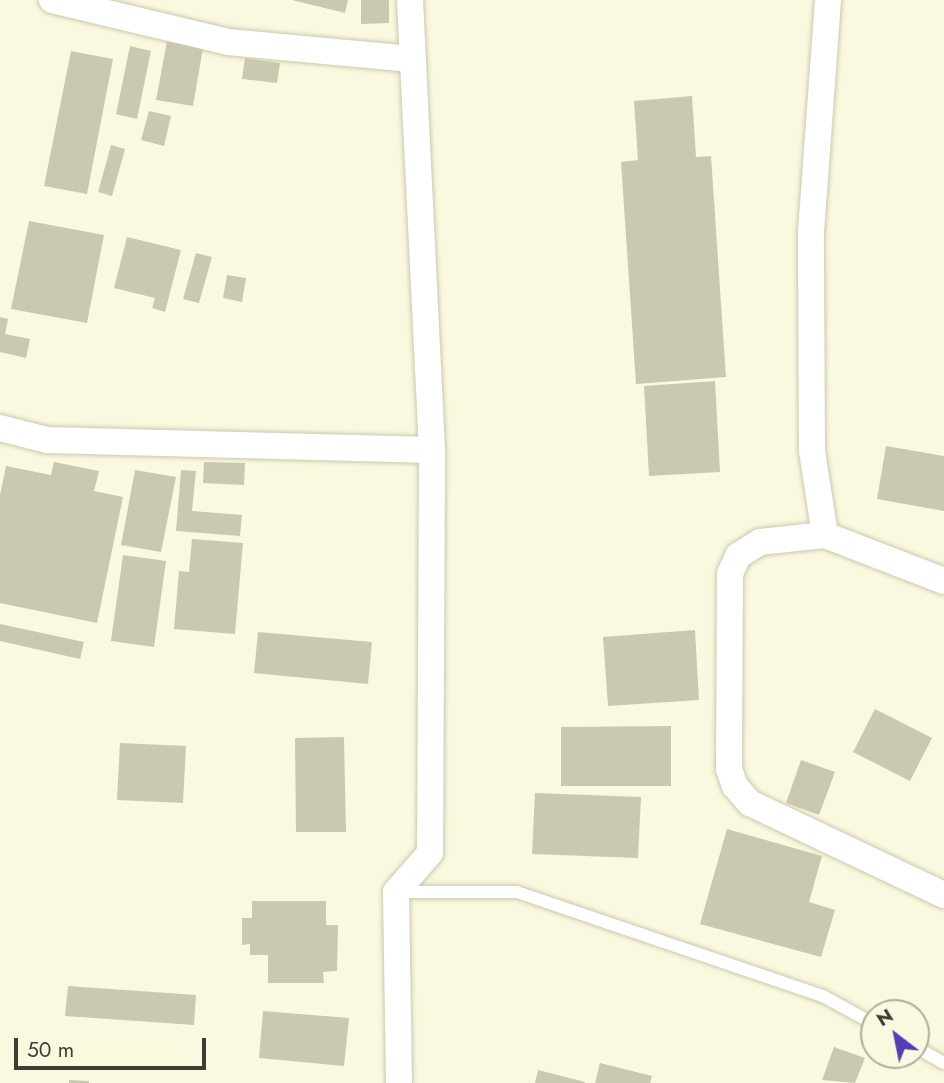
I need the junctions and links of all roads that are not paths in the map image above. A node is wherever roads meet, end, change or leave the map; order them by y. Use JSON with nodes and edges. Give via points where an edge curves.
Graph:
{"nodes":[{"id":1,"x":52,"y":0,"type":"edge"},
{"id":2,"x":410,"y":0,"type":"edge"},
{"id":3,"x":828,"y":0,"type":"edge"},
{"id":4,"x":411,"y":59,"type":"junction"},
{"id":5,"x":0,"y":428,"type":"edge"},
{"id":6,"x":432,"y":450,"type":"junction"},
{"id":7,"x":825,"y":535,"type":"junction"},
{"id":8,"x":944,"y":581,"type":"edge"},
{"id":9,"x":396,"y":892,"type":"junction"},
{"id":10,"x":944,"y":895,"type":"edge"},
{"id":11,"x":860,"y":1016,"type":"edge"},
{"id":12,"x":399,"y":1083,"type":"edge"}],
"edges":[{"from":1,"to":4,"type":"street","via":[[228,42]]},
{"from":2,"to":4,"type":"street"},
{"from":3,"to":7,"type":"street","via":[[811,232],[812,452]]},
{"from":4,"to":6,"type":"street"},
{"from":5,"to":6,"type":"street","via":[[47,440]]},
{"from":6,"to":9,"type":"street","via":[[430,853]]},
{"from":7,"to":8,"type":"street"},
{"from":7,"to":10,"type":"street","via":[[760,542],[738,556],[730,574],[729,769],[750,803]]},
{"from":9,"to":11,"type":"lane","via":[[517,892],[823,996]]},
{"from":9,"to":12,"type":"street"}]}
